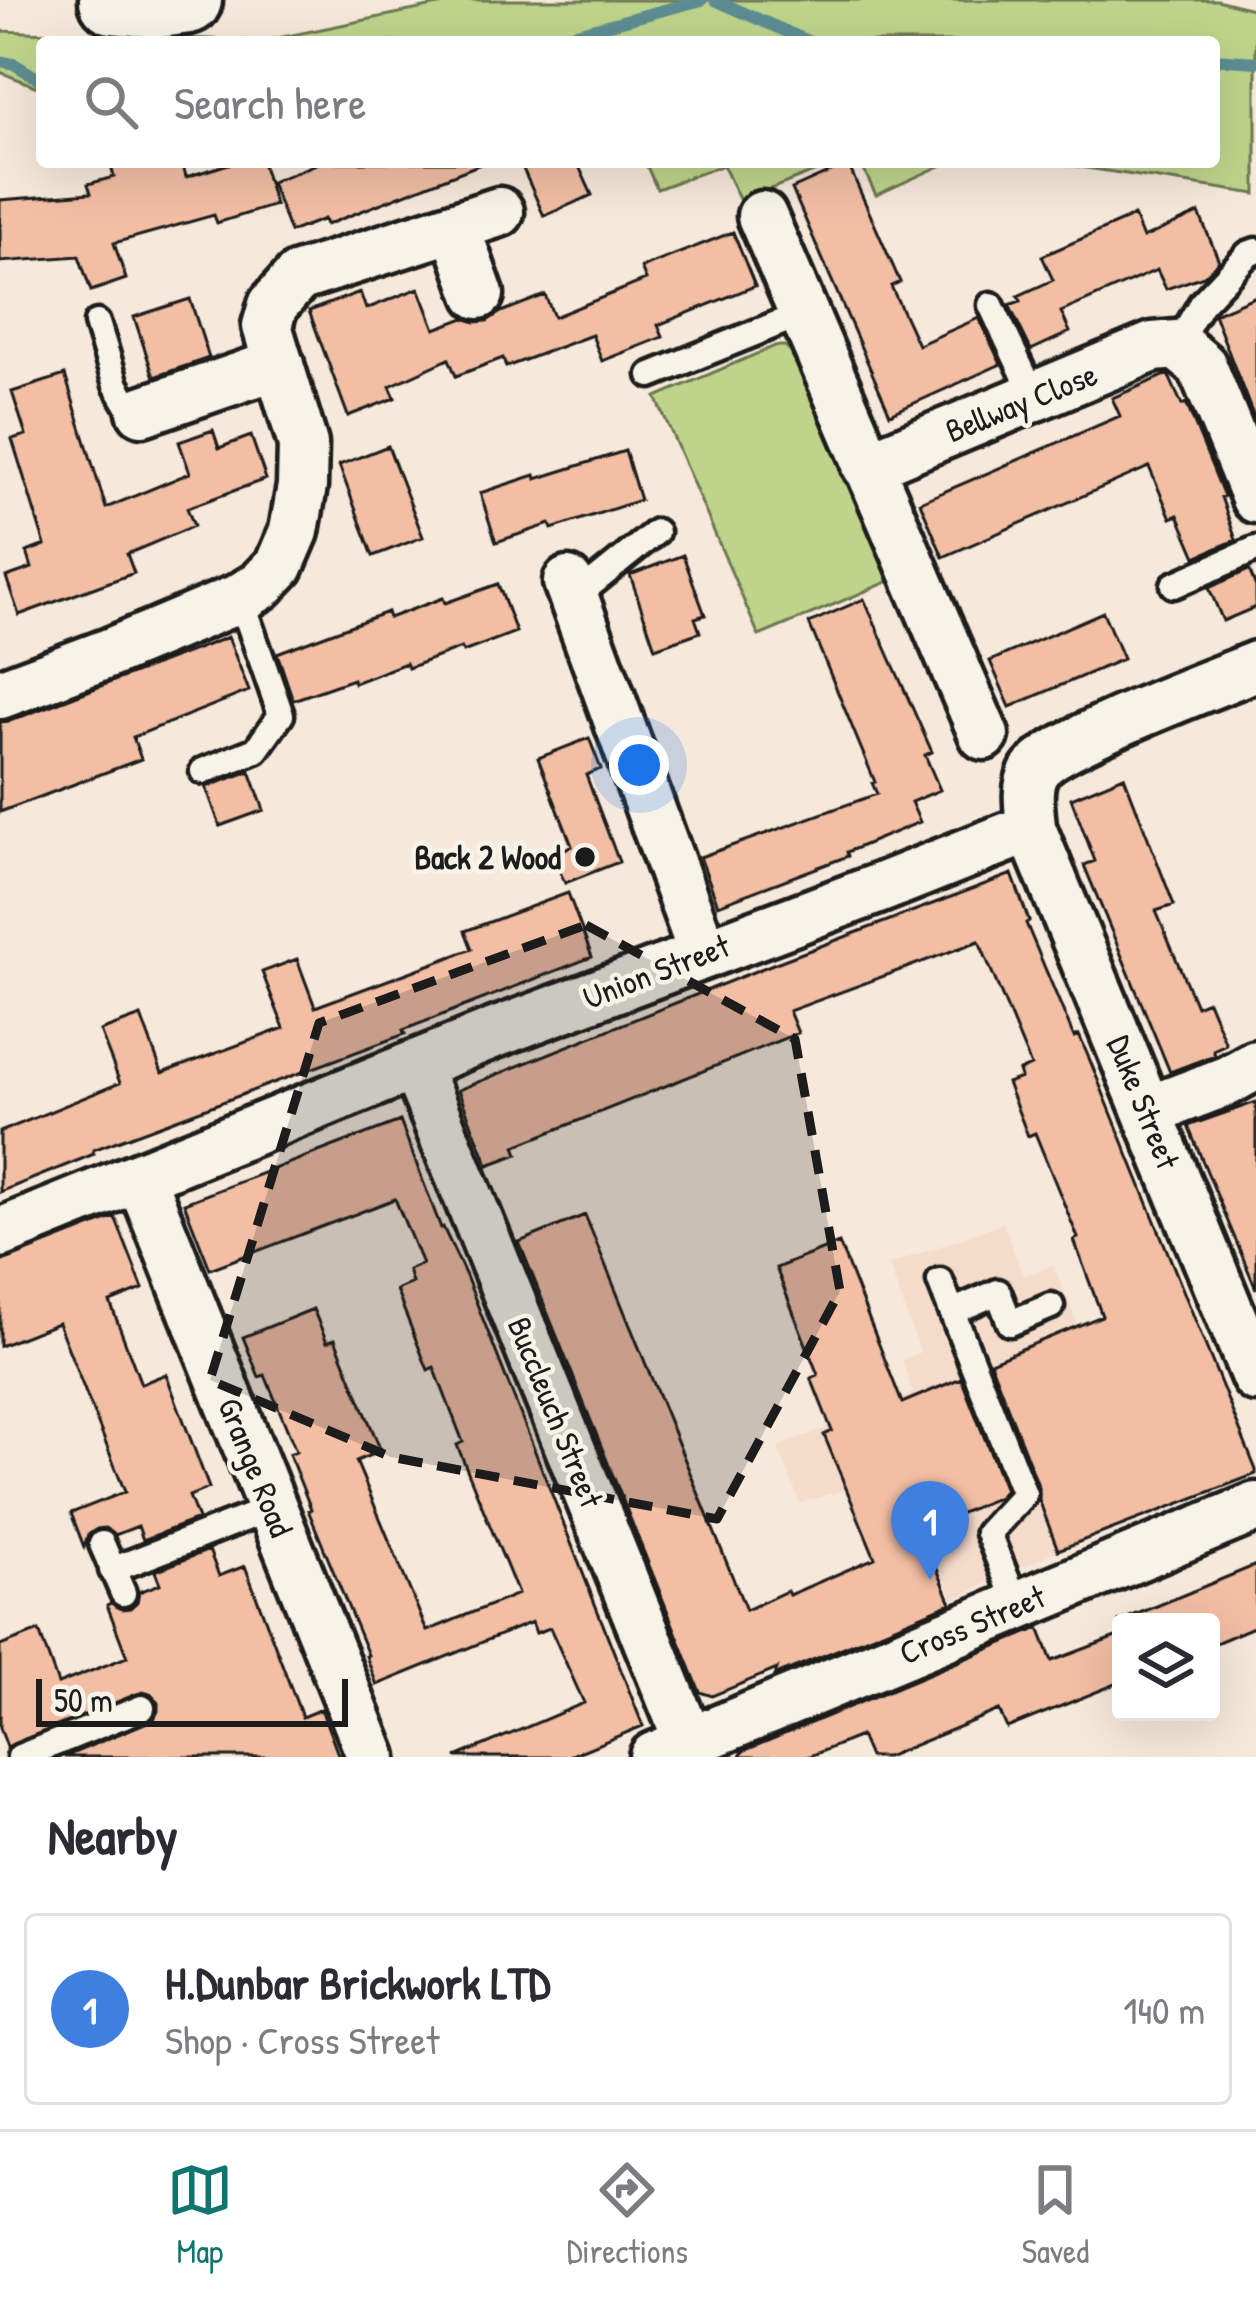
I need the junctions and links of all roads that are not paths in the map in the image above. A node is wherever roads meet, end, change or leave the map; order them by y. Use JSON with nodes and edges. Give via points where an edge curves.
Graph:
{"nodes":[{"id":1,"x":762,"y":216,"type":"dead end"},
{"id":2,"x":1256,"y":251,"type":"edge"},
{"id":3,"x":479,"y":294,"type":"dead end"},
{"id":4,"x":991,"y":305,"type":"dead end"},
{"id":5,"x":803,"y":313,"type":"junction"},
{"id":6,"x":97,"y":322,"type":"dead end"},
{"id":7,"x":1177,"y":345,"type":"junction"},
{"id":8,"x":279,"y":364,"type":"junction"},
{"id":9,"x":651,"y":376,"type":"dead end"},
{"id":10,"x":1034,"y":396,"type":"junction"},
{"id":11,"x":142,"y":411,"type":"joint"},
{"id":12,"x":867,"y":466,"type":"junction"},
{"id":13,"x":1256,"y":498,"type":"edge"},
{"id":14,"x":656,"y":532,"type":"dead end"},
{"id":15,"x":1256,"y":549,"type":"edge"},
{"id":16,"x":1174,"y":585,"type":"dead end"},
{"id":17,"x":573,"y":596,"type":"joint"},
{"id":18,"x":240,"y":598,"type":"junction"},
{"id":19,"x":1256,"y":666,"type":"edge"},
{"id":20,"x":0,"y":694,"type":"edge"},
{"id":21,"x":985,"y":735,"type":"dead end"},
{"id":22,"x":203,"y":771,"type":"dead end"},
{"id":23,"x":1031,"y":828,"type":"junction"},
{"id":24,"x":703,"y":953,"type":"junction"},
{"id":25,"x":1256,"y":1065,"type":"edge"},
{"id":26,"x":416,"y":1066,"type":"junction"},
{"id":27,"x":1148,"y":1111,"type":"junction"},
{"id":28,"x":140,"y":1177,"type":"junction"},
{"id":29,"x":0,"y":1233,"type":"edge"},
{"id":30,"x":940,"y":1280,"type":"dead end"},
{"id":31,"x":1051,"y":1306,"type":"dead end"},
{"id":32,"x":952,"y":1312,"type":"junction"},
{"id":33,"x":1256,"y":1377,"type":"edge"},
{"id":34,"x":1256,"y":1507,"type":"edge"},
{"id":35,"x":272,"y":1508,"type":"junction"},
{"id":36,"x":103,"y":1544,"type":"dead end"},
{"id":37,"x":1016,"y":1605,"type":"junction"},
{"id":38,"x":142,"y":1708,"type":"dead end"},
{"id":39,"x":679,"y":1752,"type":"edge"},
{"id":40,"x":20,"y":1757,"type":"edge"},
{"id":41,"x":372,"y":1757,"type":"edge"}],
"edges":[{"from":1,"to":5,"type":"street"},
{"from":2,"to":7,"type":"lane","via":[[1201,304]]},
{"from":3,"to":8,"type":"street","via":[[477,219],[298,277],[273,305],[267,326]]},
{"from":4,"to":10,"type":"lane"},
{"from":5,"to":9,"type":"lane"},
{"from":5,"to":12,"type":"street"},
{"from":6,"to":11,"type":"lane","via":[[116,385],[129,407]]},
{"from":7,"to":10,"type":"street","name":"Bellway Close","via":[[1153,347]]},
{"from":7,"to":13,"type":"street","via":[[1202,366]]},
{"from":8,"to":11,"type":"street"},
{"from":8,"to":18,"type":"street","via":[[303,444],[302,486],[279,566]]},
{"from":10,"to":12,"type":"street","name":"Bellway Close"},
{"from":12,"to":21,"type":"street"},
{"from":14,"to":17,"type":"lane"},
{"from":15,"to":16,"type":"lane"},
{"from":17,"to":24,"type":"street"},
{"from":18,"to":20,"type":"street"},
{"from":18,"to":22,"type":"lane","via":[[281,715],[256,750]]},
{"from":19,"to":23,"type":"street","via":[[1037,766],[1028,785]]},
{"from":23,"to":24,"type":"street","name":"Union Street"},
{"from":23,"to":27,"type":"street","name":"Duke Street"},
{"from":24,"to":26,"type":"street","name":"Union Street"},
{"from":25,"to":27,"type":"street"},
{"from":26,"to":28,"type":"street","name":"Union Street"},
{"from":26,"to":39,"type":"street","name":"Buccleuch Street"},
{"from":27,"to":33,"type":"street","name":"Duke Street"},
{"from":28,"to":29,"type":"street","name":"Union Street"},
{"from":28,"to":35,"type":"street","name":"Grange Road"},
{"from":30,"to":32,"type":"lane"},
{"from":31,"to":32,"type":"lane","via":[[1010,1323],[998,1292]]},
{"from":32,"to":37,"type":"lane","via":[[1024,1494],[988,1533]]},
{"from":34,"to":37,"type":"street","name":"Cross Street"},
{"from":35,"to":36,"type":"lane","via":[[117,1581]]},
{"from":35,"to":41,"type":"street","name":"Grange Road"},
{"from":37,"to":39,"type":"street","name":"Cross Street"},
{"from":38,"to":40,"type":"lane"}]}
